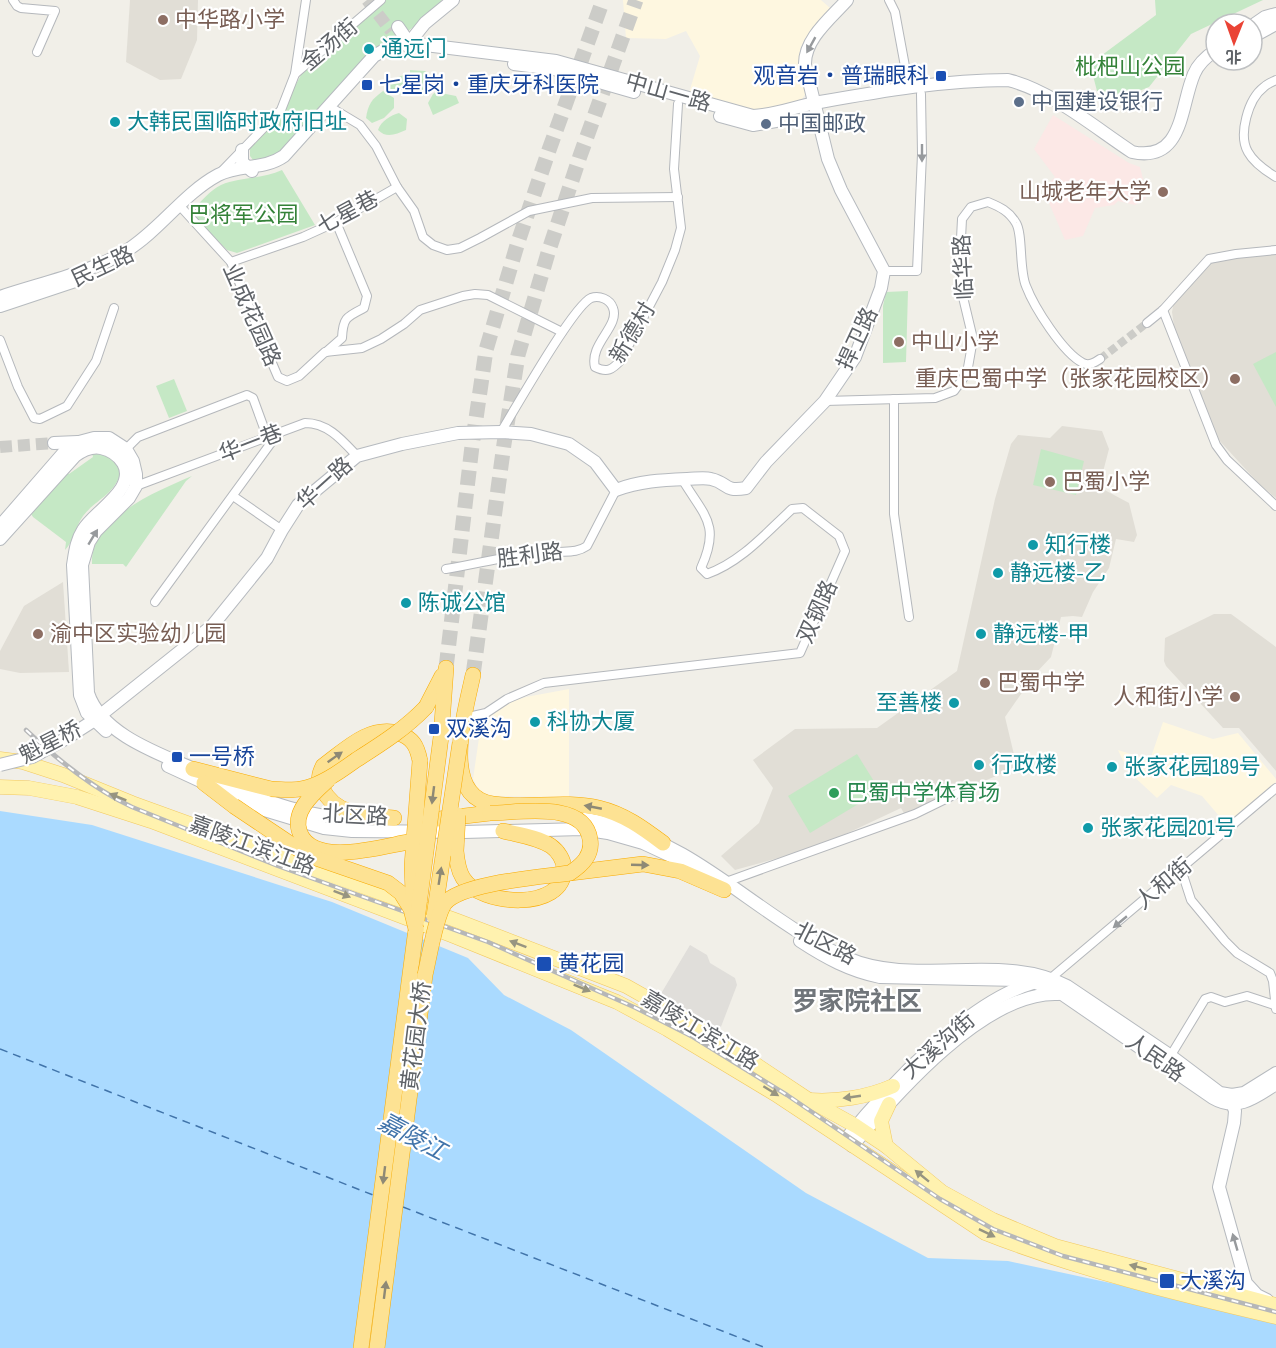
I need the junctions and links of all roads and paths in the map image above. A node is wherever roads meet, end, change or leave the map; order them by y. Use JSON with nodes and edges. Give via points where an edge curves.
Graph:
{"nodes":[{"id":1,"x":13,"y":0,"type":"edge"},
{"id":2,"x":306,"y":0,"type":"edge"},
{"id":3,"x":381,"y":0,"type":"edge"},
{"id":4,"x":453,"y":0,"type":"edge"},
{"id":5,"x":847,"y":0,"type":"edge"},
{"id":6,"x":889,"y":0,"type":"edge"},
{"id":7,"x":395,"y":29,"type":"tunnel mouth"},
{"id":8,"x":406,"y":46,"type":"junction"},
{"id":9,"x":37,"y":52,"type":"dead end"},
{"id":10,"x":1204,"y":60,"type":"edge"},
{"id":11,"x":1204,"y":71,"type":"edge"},
{"id":12,"x":295,"y":74,"type":"junction"},
{"id":13,"x":1276,"y":80,"type":"edge"},
{"id":14,"x":909,"y":88,"type":"junction"},
{"id":15,"x":921,"y":94,"type":"junction"},
{"id":16,"x":678,"y":104,"type":"junction"},
{"id":17,"x":817,"y":107,"type":"junction"},
{"id":18,"x":335,"y":110,"type":"junction"},
{"id":19,"x":244,"y":148,"type":"junction"},
{"id":20,"x":1149,"y":157,"type":"junction"},
{"id":21,"x":255,"y":169,"type":"junction"},
{"id":22,"x":1276,"y":177,"type":"edge"},
{"id":23,"x":218,"y":179,"type":"junction"},
{"id":24,"x":397,"y":187,"type":"junction"},
{"id":25,"x":678,"y":197,"type":"junction"},
{"id":26,"x":181,"y":208,"type":"junction"},
{"id":27,"x":336,"y":222,"type":"junction"},
{"id":28,"x":1276,"y":250,"type":"edge"},
{"id":29,"x":231,"y":262,"type":"junction"},
{"id":30,"x":884,"y":271,"type":"junction"},
{"id":31,"x":0,"y":297,"type":"edge"},
{"id":32,"x":0,"y":306,"type":"edge"},
{"id":33,"x":114,"y":308,"type":"dead end"},
{"id":34,"x":1162,"y":310,"type":"junction"},
{"id":35,"x":1147,"y":323,"type":"tunnel mouth"},
{"id":36,"x":562,"y":332,"type":"junction"},
{"id":37,"x":0,"y":340,"type":"edge"},
{"id":38,"x":325,"y":352,"type":"junction"},
{"id":39,"x":1100,"y":360,"type":"dead end"},
{"id":40,"x":894,"y":399,"type":"junction"},
{"id":41,"x":825,"y":401,"type":"junction"},
{"id":42,"x":501,"y":432,"type":"junction"},
{"id":43,"x":272,"y":437,"type":"junction"},
{"id":44,"x":79,"y":442,"type":"junction"},
{"id":45,"x":54,"y":443,"type":"tunnel mouth"},
{"id":46,"x":126,"y":449,"type":"junction"},
{"id":47,"x":71,"y":453,"type":"junction"},
{"id":48,"x":357,"y":456,"type":"junction"},
{"id":49,"x":682,"y":479,"type":"junction"},
{"id":50,"x":136,"y":486,"type":"junction"},
{"id":51,"x":616,"y":490,"type":"junction"},
{"id":52,"x":233,"y":496,"type":"junction"},
{"id":53,"x":1276,"y":506,"type":"edge"},
{"id":54,"x":0,"y":526,"type":"edge"},
{"id":55,"x":282,"y":530,"type":"junction"},
{"id":56,"x":0,"y":539,"type":"edge"},
{"id":57,"x":446,"y":569,"type":"dead end"},
{"id":58,"x":155,"y":602,"type":"dead end"},
{"id":59,"x":909,"y":617,"type":"dead end"},
{"id":60,"x":473,"y":675,"type":"tunnel mouth"},
{"id":61,"x":97,"y":718,"type":"junction"},
{"id":62,"x":463,"y":721,"type":"junction"},
{"id":63,"x":460,"y":743,"type":"junction"},
{"id":64,"x":0,"y":759,"type":"edge"},
{"id":65,"x":0,"y":765,"type":"edge"},
{"id":66,"x":460,"y":765,"type":"junction"},
{"id":67,"x":194,"y":769,"type":"junction"},
{"id":68,"x":329,"y":779,"type":"junction"},
{"id":69,"x":204,"y":783,"type":"junction"},
{"id":70,"x":0,"y":787,"type":"edge"},
{"id":71,"x":1276,"y":789,"type":"edge"},
{"id":72,"x":963,"y":791,"type":"dead end"},
{"id":73,"x":312,"y":814,"type":"junction"},
{"id":74,"x":394,"y":818,"type":"junction"},
{"id":75,"x":439,"y":819,"type":"junction"},
{"id":76,"x":295,"y":820,"type":"junction"},
{"id":77,"x":503,"y":831,"type":"junction"},
{"id":78,"x":464,"y":832,"type":"junction"},
{"id":79,"x":663,"y":843,"type":"junction"},
{"id":80,"x":1181,"y":869,"type":"junction"},
{"id":81,"x":570,"y":873,"type":"junction"},
{"id":82,"x":725,"y":886,"type":"junction"},
{"id":83,"x":416,"y":929,"type":"junction"},
{"id":84,"x":1004,"y":971,"type":"junction"},
{"id":85,"x":425,"y":975,"type":"junction"},
{"id":86,"x":1052,"y":978,"type":"junction"},
{"id":87,"x":1028,"y":983,"type":"junction"},
{"id":88,"x":1062,"y":994,"type":"junction"},
{"id":89,"x":1275,"y":1007,"type":"edge"},
{"id":90,"x":1002,"y":1009,"type":"junction"},
{"id":91,"x":1168,"y":1060,"type":"junction"},
{"id":92,"x":1276,"y":1073,"type":"edge"},
{"id":93,"x":1276,"y":1083,"type":"edge"},
{"id":94,"x":893,"y":1086,"type":"junction"},
{"id":95,"x":809,"y":1100,"type":"junction"},
{"id":96,"x":1230,"y":1100,"type":"junction"},
{"id":97,"x":889,"y":1104,"type":"junction"},
{"id":98,"x":860,"y":1129,"type":"junction"},
{"id":99,"x":848,"y":1143,"type":"junction"},
{"id":100,"x":886,"y":1146,"type":"junction"},
{"id":101,"x":1276,"y":1304,"type":"edge"},
{"id":102,"x":1276,"y":1317,"type":"edge"},
{"id":103,"x":361,"y":1348,"type":"edge"},
{"id":104,"x":377,"y":1348,"type":"edge"}],
"edges":[{"from":1,"to":9,"type":"street","via":[[21,8],[54,11]]},
{"from":2,"to":12,"type":"street"},
{"from":3,"to":12,"type":"street","name":"金汤街"},
{"from":4,"to":8,"type":"main road","via":[[425,23]]},
{"from":5,"to":17,"type":"main road","one_way":true,"via":[[807,49],[805,65]]},
{"from":6,"to":14,"type":"street","via":[[895,12]]},
{"from":7,"to":8,"type":"main road"},
{"from":8,"to":16,"type":"main road","name":"中山一路","via":[[430,53],[554,69]]},
{"from":8,"to":17,"type":"main road","name":"中山一路","via":[[556,61],[753,116]]},
{"from":8,"to":18,"type":"main road","name":"中山一路","via":[[380,61]]},
{"from":8,"to":21,"type":"main road","name":"中山一路","via":[[387,48],[374,56],[284,156]]},
{"from":10,"to":20,"type":"main road","via":[[1194,73],[1179,128],[1170,143]]},
{"from":11,"to":20,"type":"main road","via":[[1181,136],[1170,150],[1159,157]]},
{"from":12,"to":19,"type":"street","name":"金汤街","via":[[281,110]]},
{"from":13,"to":22,"type":"street","via":[[1262,88],[1250,106],[1243,128],[1247,152]]},
{"from":14,"to":17,"type":"main road","name":"中山一路"},
{"from":14,"to":20,"type":"main road","name":"中山一路","via":[[992,80],[1022,84],[1047,95],[1132,152]]},
{"from":15,"to":17,"type":"main road","name":"中山一路"},
{"from":15,"to":20,"type":"main road","name":"中山一路","via":[[992,88],[1022,92],[1133,158]]},
{"from":15,"to":30,"type":"street","name":"临华路","one_way":true,"via":[[917,271]]},
{"from":16,"to":17,"type":"main road","name":"中山一路","via":[[753,124],[769,123]]},
{"from":16,"to":25,"type":"street","name":"新德村","via":[[674,169]]},
{"from":17,"to":30,"type":"main road","via":[[828,159]]},
{"from":18,"to":21,"type":"main road","name":"中山一路","via":[[280,166]]},
{"from":18,"to":24,"type":"street","via":[[360,125]]},
{"from":19,"to":21,"type":"main road","via":[[246,159]]},
{"from":19,"to":23,"type":"street","name":"金汤街"},
{"from":21,"to":23,"type":"main road","name":"中山一路"},
{"from":23,"to":26,"type":"main road","name":"民生路"},
{"from":24,"to":25,"type":"street","via":[[414,211],[423,237],[447,250],[460,248],[529,211],[592,198]]},
{"from":24,"to":27,"type":"street","name":"七星巷"},
{"from":25,"to":36,"type":"street","name":"新德村","via":[[681,228],[675,250],[621,360],[613,369],[603,371],[595,367],[595,351],[614,317],[610,302],[602,297],[591,298]]},
{"from":26,"to":29,"type":"street","name":"业成花园路"},
{"from":26,"to":31,"type":"main road","name":"民生路","via":[[125,252]]},
{"from":26,"to":32,"type":"main road","name":"民生路","via":[[158,237],[129,259],[105,271]]},
{"from":27,"to":29,"type":"street","name":"七星巷"},
{"from":27,"to":38,"type":"street","via":[[367,296],[364,308],[343,323],[342,338]]},
{"from":28,"to":34,"type":"street","via":[[1209,259]]},
{"from":29,"to":38,"type":"street","name":"业成花园路","via":[[278,377],[287,381],[299,376]]},
{"from":30,"to":41,"type":"main road","name":"捍卫路","via":[[855,357]]},
{"from":33,"to":37,"type":"street","via":[[96,362],[67,406],[40,419],[33,418]]},
{"from":34,"to":35,"type":"street"},
{"from":34,"to":53,"type":"street","via":[[1216,446]]},
{"from":36,"to":38,"type":"street","via":[[488,295],[474,294],[420,310],[362,348]]},
{"from":36,"to":42,"type":"street","name":"新德村"},
{"from":39,"to":40,"type":"street","name":"临华路","via":[[1084,364],[1067,351],[1048,326],[1025,286],[1018,226],[1008,211],[988,201],[971,207],[962,219],[963,293],[973,339],[967,373],[954,391],[935,398]]},
{"from":40,"to":41,"type":"street","name":"临华路"},
{"from":40,"to":59,"type":"street","via":[[894,514]]},
{"from":41,"to":49,"type":"main road","name":"捍卫路","via":[[746,488],[732,490],[710,479]]},
{"from":42,"to":48,"type":"main road","name":"华一路","via":[[458,433]]},
{"from":42,"to":51,"type":"main road","name":"华一路","via":[[545,436],[569,444],[595,462]]},
{"from":43,"to":46,"type":"street","via":[[253,398],[247,395],[138,437]]},
{"from":43,"to":48,"type":"street","name":"华一巷","via":[[314,423],[338,436]]},
{"from":43,"to":50,"type":"street","name":"华一巷"},
{"from":43,"to":52,"type":"street"},
{"from":44,"to":45,"type":"main road"},
{"from":44,"to":46,"type":"main road","via":[[109,438]]},
{"from":44,"to":47,"type":"main road"},
{"from":46,"to":50,"type":"main road","via":[[133,461]]},
{"from":47,"to":54,"type":"main road"},
{"from":47,"to":56,"type":"main road"},
{"from":47,"to":61,"type":"main road","name":"北区路","via":[[107,449],[125,467],[123,487],[81,532],[73,565],[80,696],[82,705]]},
{"from":48,"to":55,"type":"main road","name":"华一路","via":[[298,505]]},
{"from":49,"to":51,"type":"main road","via":[[639,483]]},
{"from":49,"to":62,"type":"street","name":"双钢路","via":[[710,525],[710,548],[701,568],[707,574],[742,555],[792,509],[803,508],[839,536],[846,551],[800,653],[544,683]]},
{"from":61,"to":50,"type":"main road","name":"北区路","one_way":true,"via":[[87,686],[82,565],[96,531]]},
{"from":51,"to":57,"type":"street","name":"胜利路","via":[[586,546],[579,551],[535,552]]},
{"from":52,"to":55,"type":"street"},
{"from":52,"to":58,"type":"street"},
{"from":55,"to":61,"type":"main road","name":"华一路","via":[[267,558],[212,626]]},
{"from":60,"to":62,"type":"highway","name":"黄花园大桥"},
{"from":61,"to":65,"type":"main road","name":"魁星桥","bridge":true,"via":[[32,757]]},
{"from":61,"to":67,"type":"main road","name":"北区路"},
{"from":61,"to":69,"type":"main road","name":"北区路","via":[[124,744]]},
{"from":62,"to":63,"type":"highway","name":"黄花园大桥"},
{"from":63,"to":66,"type":"highway","bridge":true},
{"from":85,"to":63,"type":"highway","name":"黄花园大桥","one_way":true,"bridge":true},
{"from":95,"to":64,"type":"main road","name":"嘉陵江滨江路","one_way":true,"via":[[704,1030],[626,986],[63,775]]},
{"from":66,"to":77,"type":"highway","bridge":true,"via":[[456,851],[464,880],[500,898],[542,897],[553,891],[563,880],[565,866],[560,856],[552,847],[533,838]]},
{"from":79,"to":66,"type":"highway","one_way":true,"via":[[614,812],[568,804],[495,805],[476,798],[465,783]]},
{"from":67,"to":68,"type":"highway","bridge":true,"via":[[271,789],[311,787]]},
{"from":67,"to":73,"type":"main road","name":"北区路","via":[[262,800]]},
{"from":68,"to":78,"type":"highway","bridge":true,"via":[[311,796],[298,818],[298,828],[307,844],[318,851],[332,853]]},
{"from":68,"to":83,"type":"highway","name":"黄花园大桥","one_way":true,"bridge":true,"via":[[410,723],[426,707],[446,668]]},
{"from":69,"to":76,"type":"main road","name":"北区路"},
{"from":69,"to":83,"type":"highway","bridge":true,"via":[[307,855],[388,883],[401,893],[411,909]]},
{"from":70,"to":99,"type":"main road","name":"嘉陵江滨江路","one_way":true,"via":[[77,797],[151,821],[617,1002],[776,1094]]},
{"from":71,"to":80,"type":"street","name":"人和街"},
{"from":72,"to":82,"type":"street"},
{"from":73,"to":74,"type":"main road","name":"北区路","via":[[352,819]]},
{"from":73,"to":76,"type":"main road","via":[[292,811],[290,815]]},
{"from":74,"to":75,"type":"main road","name":"北区路"},
{"from":74,"to":83,"type":"highway","one_way":true,"bridge":true,"via":[[346,812],[337,806],[318,780],[323,766],[376,732],[408,736],[417,747],[420,761],[412,866]]},
{"from":75,"to":79,"type":"main road","name":"北区路","via":[[579,818]]},
{"from":75,"to":81,"type":"highway","bridge":true,"via":[[490,813],[572,815],[587,829],[591,843],[583,863]]},
{"from":76,"to":78,"type":"main road","name":"北区路","via":[[338,831]]},
{"from":77,"to":78,"type":"main road","name":"北区路"},
{"from":77,"to":82,"type":"main road","name":"北区路","via":[[582,829],[624,837],[671,856]]},
{"from":79,"to":82,"type":"main road","name":"北区路"},
{"from":80,"to":86,"type":"street","name":"人和街","one_way":true},
{"from":80,"to":89,"type":"street","via":[[1191,900],[1225,941],[1270,973]]},
{"from":81,"to":82,"type":"highway","one_way":true,"via":[[643,864]]},
{"from":81,"to":85,"type":"highway","bridge":true,"via":[[470,889],[451,898],[441,911]]},
{"from":82,"to":84,"type":"main road","name":"北区路","via":[[789,926],[863,964],[900,969]]},
{"from":82,"to":87,"type":"main road","name":"北区路","via":[[824,957],[860,973]]},
{"from":83,"to":103,"type":"highway","name":"黄花园大桥","one_way":true},
{"from":84,"to":86,"type":"main road","name":"北区路"},
{"from":84,"to":87,"type":"main road","name":"人民路","via":[[1019,975]]},
{"from":104,"to":85,"type":"highway","name":"黄花园大桥","one_way":true},
{"from":86,"to":87,"type":"main road","name":"大溪沟街"},
{"from":86,"to":91,"type":"main road","name":"人民路"},
{"from":87,"to":88,"type":"main road","name":"人民路"},
{"from":87,"to":90,"type":"main road"},
{"from":87,"to":94,"type":"main road","name":"大溪沟街","via":[[959,1025]]},
{"from":88,"to":90,"type":"main road","name":"大溪沟街","via":[[1034,995]]},
{"from":88,"to":91,"type":"main road","name":"人民路"},
{"from":89,"to":91,"type":"street","via":[[1247,996],[1226,1002],[1205,999]]},
{"from":90,"to":97,"type":"main road","name":"大溪沟街","via":[[949,1043]]},
{"from":91,"to":96,"type":"main road","name":"人民路"},
{"from":92,"to":96,"type":"main road"},
{"from":93,"to":96,"type":"main road","via":[[1254,1098]]},
{"from":94,"to":95,"type":"main road","one_way":true,"via":[[861,1096]]},
{"from":94,"to":98,"type":"main road","name":"大溪沟街"},
{"from":95,"to":98,"type":"main road","name":"嘉陵江滨江路"},
{"from":101,"to":96,"type":"main road","one_way":true,"via":[[1257,1295],[1246,1283],[1219,1187],[1234,1123]]},
{"from":97,"to":98,"type":"main road","name":"大溪沟街"},
{"from":97,"to":100,"type":"main road","via":[[881,1121]]},
{"from":98,"to":99,"type":"main road","name":"大溪沟街"},
{"from":98,"to":100,"type":"main road","name":"嘉陵江滨江路"},
{"from":99,"to":102,"type":"main road","name":"嘉陵江滨江路","one_way":true,"via":[[985,1233],[1134,1282]]},
{"from":101,"to":100,"type":"main road","name":"嘉陵江滨江路","one_way":true,"via":[[1055,1246],[993,1220],[942,1192]]}]}
